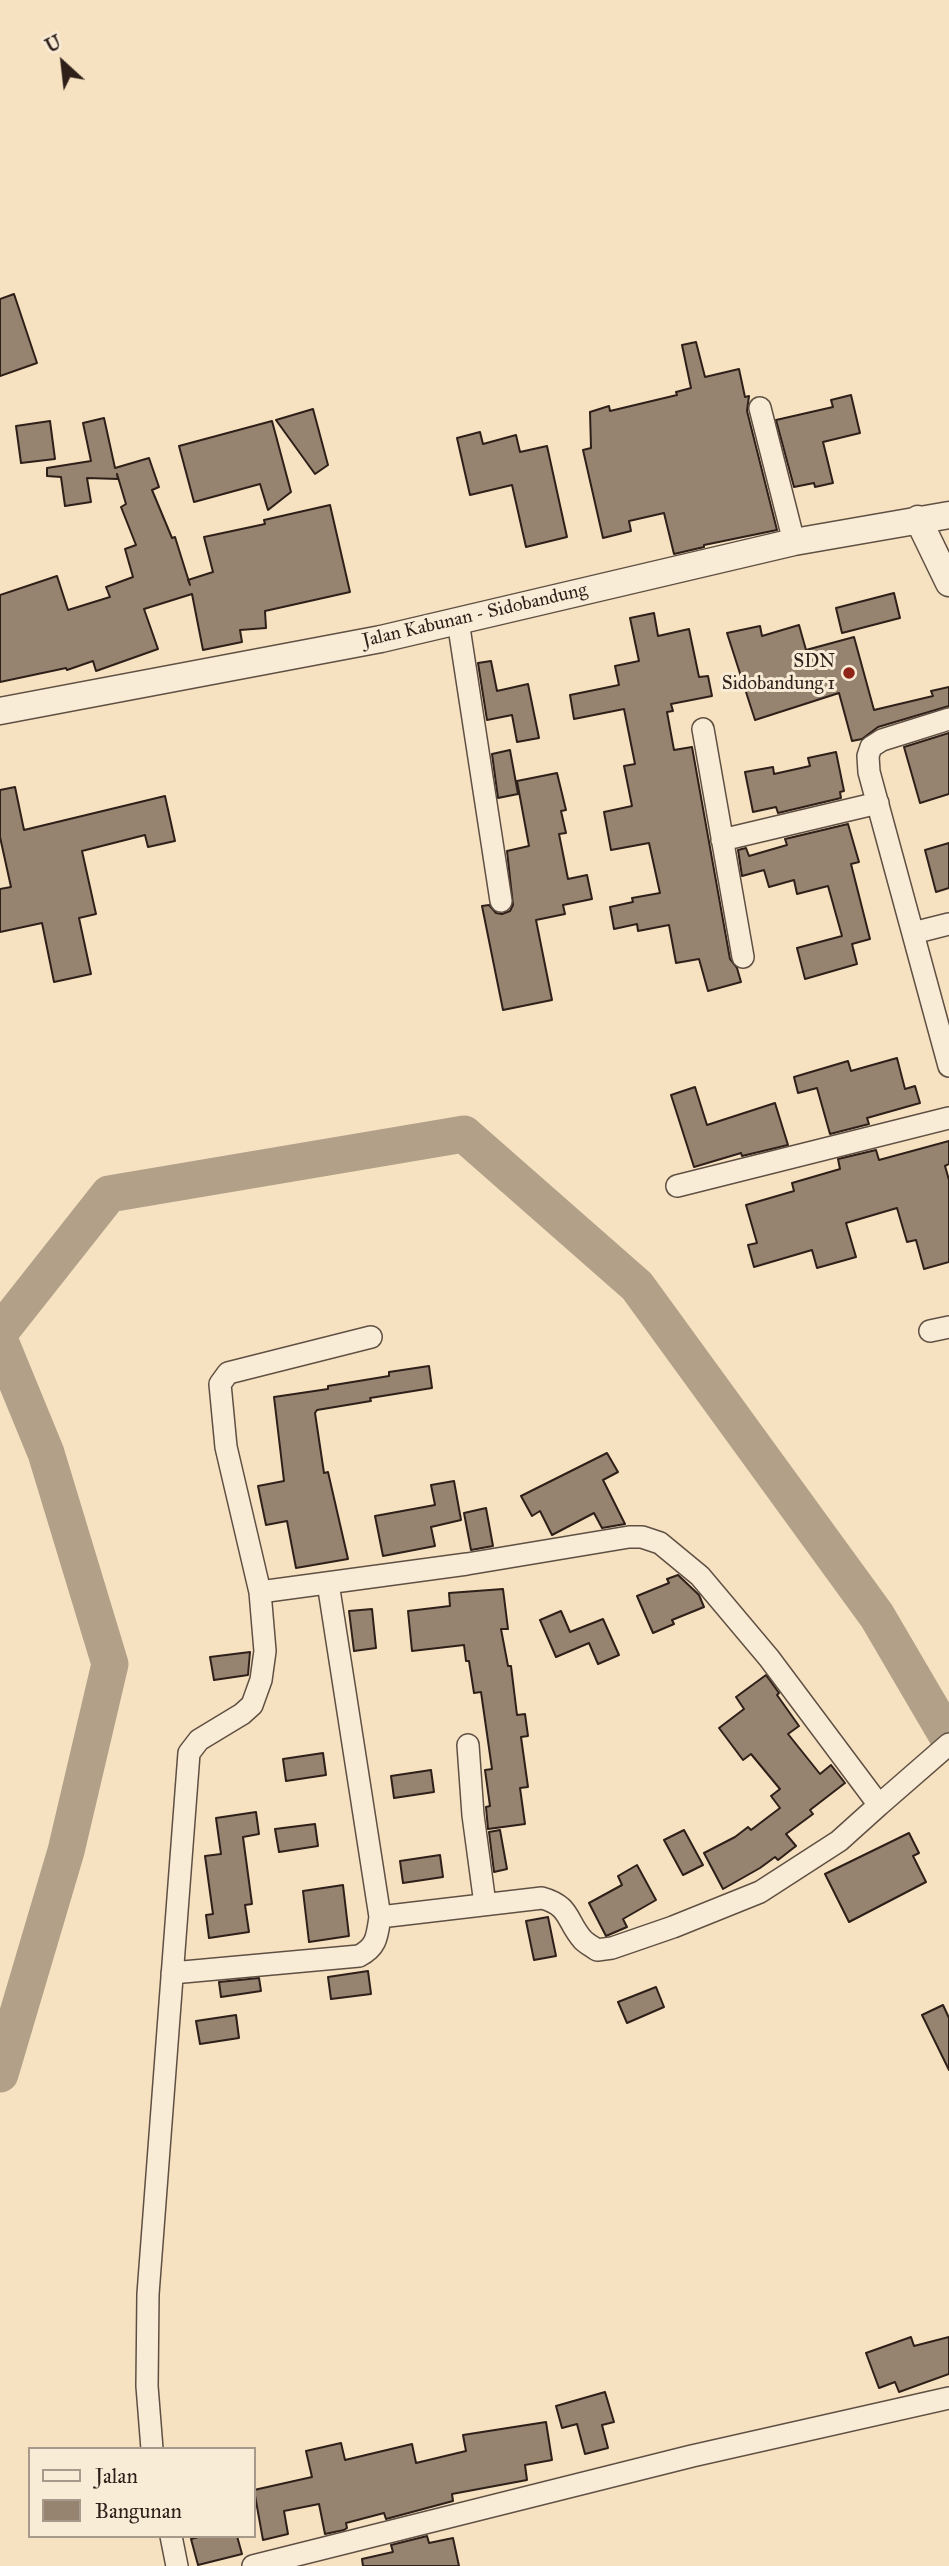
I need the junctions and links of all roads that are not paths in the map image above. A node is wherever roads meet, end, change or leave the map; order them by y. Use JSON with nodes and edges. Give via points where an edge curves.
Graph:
{"nodes":[{"id":1,"x":760,"y":408,"type":"dead end"},
{"id":2,"x":949,"y":515,"type":"edge"},
{"id":3,"x":918,"y":519,"type":"junction"},
{"id":4,"x":794,"y":542,"type":"junction"},
{"id":5,"x":944,"y":573,"type":"edge"},
{"id":6,"x":458,"y":621,"type":"junction"},
{"id":7,"x":0,"y":711,"type":"edge"},
{"id":8,"x":949,"y":719,"type":"edge"},
{"id":9,"x":702,"y":729,"type":"dead end"},
{"id":10,"x":878,"y":803,"type":"junction"},
{"id":11,"x":722,"y":840,"type":"junction"},
{"id":12,"x":500,"y":901,"type":"dead end"},
{"id":13,"x":949,"y":924,"type":"edge"},
{"id":14,"x":912,"y":933,"type":"junction"},
{"id":15,"x":743,"y":957,"type":"dead end"},
{"id":16,"x":949,"y":1066,"type":"edge"},
{"id":17,"x":949,"y":1118,"type":"edge"},
{"id":18,"x":677,"y":1186,"type":"dead end"},
{"id":19,"x":371,"y":1337,"type":"dead end"},
{"id":20,"x":328,"y":1583,"type":"junction"},
{"id":21,"x":260,"y":1592,"type":"junction"},
{"id":22,"x":949,"y":1744,"type":"edge"},
{"id":23,"x":468,"y":1745,"type":"dead end"},
{"id":24,"x":879,"y":1805,"type":"junction"},
{"id":25,"x":485,"y":1905,"type":"junction"},
{"id":26,"x":380,"y":1917,"type":"junction"},
{"id":27,"x":172,"y":1973,"type":"junction"},
{"id":28,"x":949,"y":2398,"type":"edge"},
{"id":29,"x":152,"y":2447,"type":"edge"},
{"id":30,"x":171,"y":2538,"type":"edge"},
{"id":31,"x":177,"y":2566,"type":"edge"},
{"id":32,"x":253,"y":2566,"type":"edge"}],
"edges":[{"from":1,"to":4,"type":"street"},
{"from":2,"to":3,"type":"street","name":"Jalan Kabunan - Sidobandung"},
{"from":3,"to":4,"type":"street","name":"Jalan Kabunan - Sidobandung"},
{"from":3,"to":5,"type":"street"},
{"from":4,"to":6,"type":"street","name":"Jalan Kabunan - Sidobandung"},
{"from":6,"to":7,"type":"street","name":"Jalan Kabunan - Sidobandung"},
{"from":6,"to":12,"type":"street"},
{"from":8,"to":10,"type":"street","via":[[871,747],[869,772]]},
{"from":9,"to":11,"type":"street"},
{"from":10,"to":11,"type":"street"},
{"from":10,"to":14,"type":"street"},
{"from":11,"to":15,"type":"street"},
{"from":13,"to":14,"type":"street"},
{"from":14,"to":16,"type":"street"},
{"from":17,"to":18,"type":"street"},
{"from":19,"to":21,"type":"street","via":[[222,1378],[226,1447]]},
{"from":20,"to":21,"type":"street"},
{"from":20,"to":24,"type":"street","via":[[617,1538],[642,1537],[660,1544],[700,1576],[769,1658]]},
{"from":20,"to":26,"type":"street"},
{"from":21,"to":27,"type":"street","via":[[265,1651],[253,1704],[199,1740],[189,1753]]},
{"from":22,"to":24,"type":"street"},
{"from":23,"to":25,"type":"street"},
{"from":24,"to":25,"type":"street","via":[[839,1841],[760,1892],[612,1948],[597,1950],[584,1940],[568,1913],[555,1902],[542,1898]]},
{"from":25,"to":26,"type":"street"},
{"from":26,"to":27,"type":"street","via":[[377,1941],[359,1956]]},
{"from":27,"to":29,"type":"street","via":[[148,2294]]},
{"from":28,"to":32,"type":"street","via":[[692,2456]]},
{"from":30,"to":31,"type":"street"}]}
